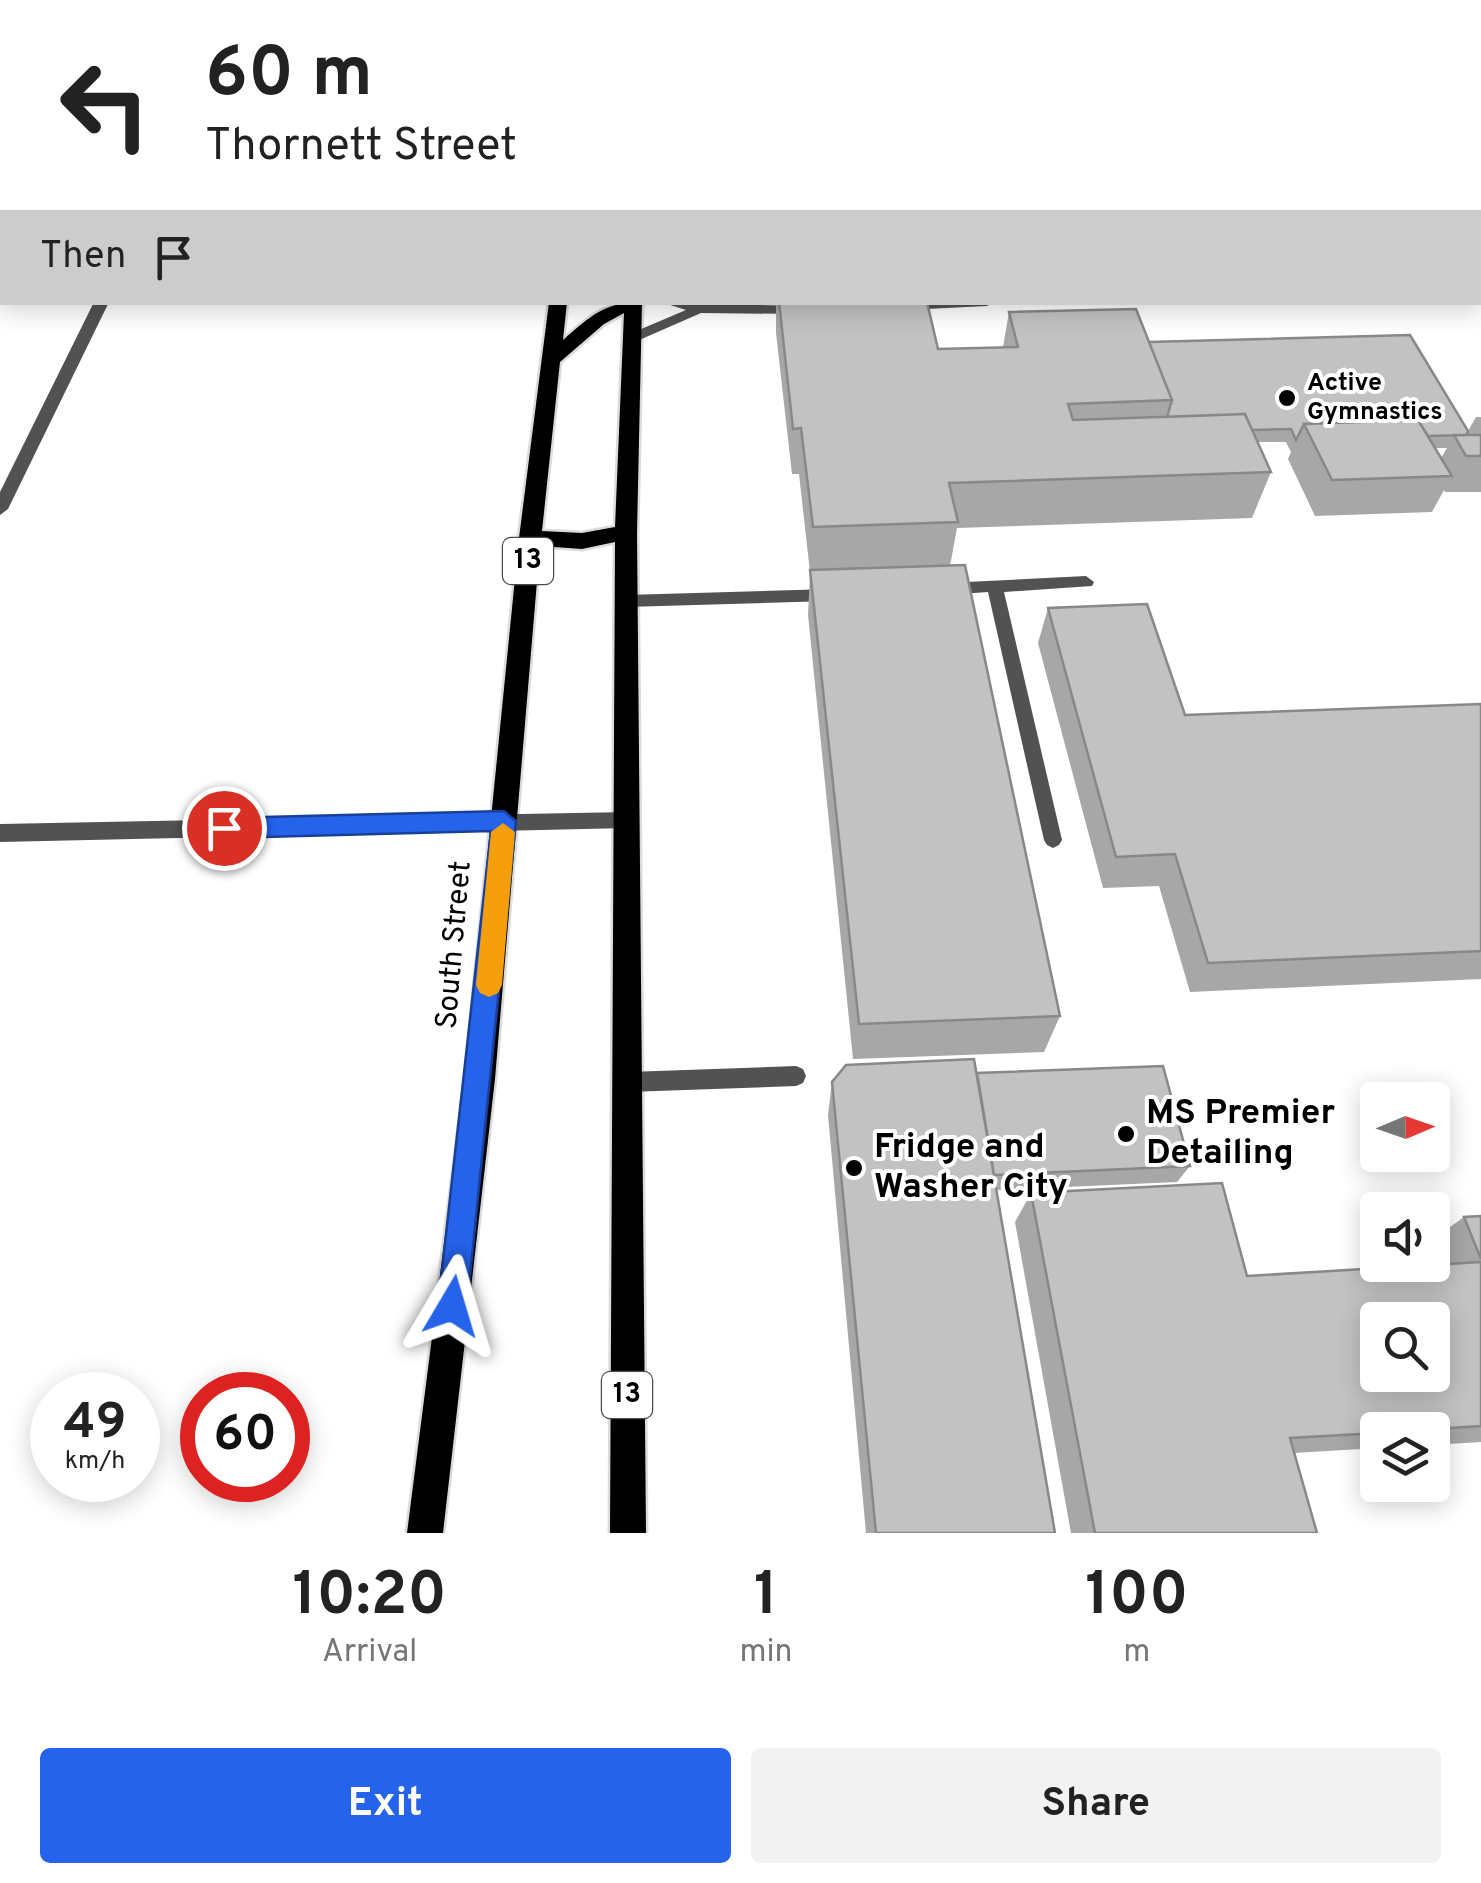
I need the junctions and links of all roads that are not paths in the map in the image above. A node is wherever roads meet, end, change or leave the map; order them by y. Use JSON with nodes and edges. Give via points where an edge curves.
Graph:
{"nodes":[{"id":1,"x":101,"y":305,"type":"edge"},
{"id":2,"x":558,"y":305,"type":"edge"},
{"id":3,"x":625,"y":305,"type":"edge"},
{"id":4,"x":631,"y":305,"type":"edge"},
{"id":5,"x":680,"y":305,"type":"edge"},
{"id":6,"x":920,"y":305,"type":"edge"},
{"id":7,"x":898,"y":306,"type":"edge"},
{"id":8,"x":699,"y":309,"type":"junction"},
{"id":9,"x":824,"y":309,"type":"edge"},
{"id":10,"x":632,"y":338,"type":"junction"},
{"id":11,"x":552,"y":359,"type":"junction"},
{"id":12,"x":0,"y":510,"type":"edge"},
{"id":13,"x":626,"y":533,"type":"junction"},
{"id":14,"x":530,"y":538,"type":"junction"},
{"id":15,"x":1086,"y":582,"type":"dead end"},
{"id":16,"x":995,"y":587,"type":"junction"},
{"id":17,"x":920,"y":590,"type":"edge"},
{"id":18,"x":844,"y":594,"type":"edge"},
{"id":19,"x":626,"y":601,"type":"junction"},
{"id":20,"x":628,"y":820,"type":"junction"},
{"id":21,"x":504,"y":821,"type":"junction"},
{"id":22,"x":0,"y":833,"type":"edge"},
{"id":23,"x":1053,"y":840,"type":"dead end"},
{"id":24,"x":796,"y":1076,"type":"dead end"},
{"id":25,"x":628,"y":1082,"type":"junction"},
{"id":26,"x":424,"y":1533,"type":"edge"},
{"id":27,"x":628,"y":1533,"type":"edge"}],
"edges":[{"from":1,"to":12,"type":"street"},
{"from":2,"to":11,"type":"main road","name":"South Street","number":"13"},
{"from":3,"to":11,"type":"main road"},
{"from":4,"to":10,"type":"main road","number":"13"},
{"from":5,"to":8,"type":"lane"},
{"from":6,"to":7,"type":"lane"},
{"from":8,"to":9,"type":"lane"},
{"from":8,"to":10,"type":"lane"},
{"from":10,"to":13,"type":"main road","number":"13"},
{"from":11,"to":14,"type":"main road","name":"South Street","number":"13"},
{"from":13,"to":14,"type":"main road"},
{"from":13,"to":19,"type":"main road","number":"13"},
{"from":14,"to":21,"type":"main road","name":"South Street","number":"13"},
{"from":15,"to":16,"type":"lane"},
{"from":16,"to":17,"type":"lane"},
{"from":16,"to":23,"type":"lane"},
{"from":18,"to":19,"type":"lane"},
{"from":19,"to":20,"type":"main road","number":"13"},
{"from":20,"to":21,"type":"street"},
{"from":20,"to":25,"type":"main road","number":"13"},
{"from":21,"to":22,"type":"street"},
{"from":21,"to":26,"type":"main road","name":"South Street","number":"13"},
{"from":24,"to":25,"type":"lane"},
{"from":25,"to":27,"type":"main road","number":"13"}]}
